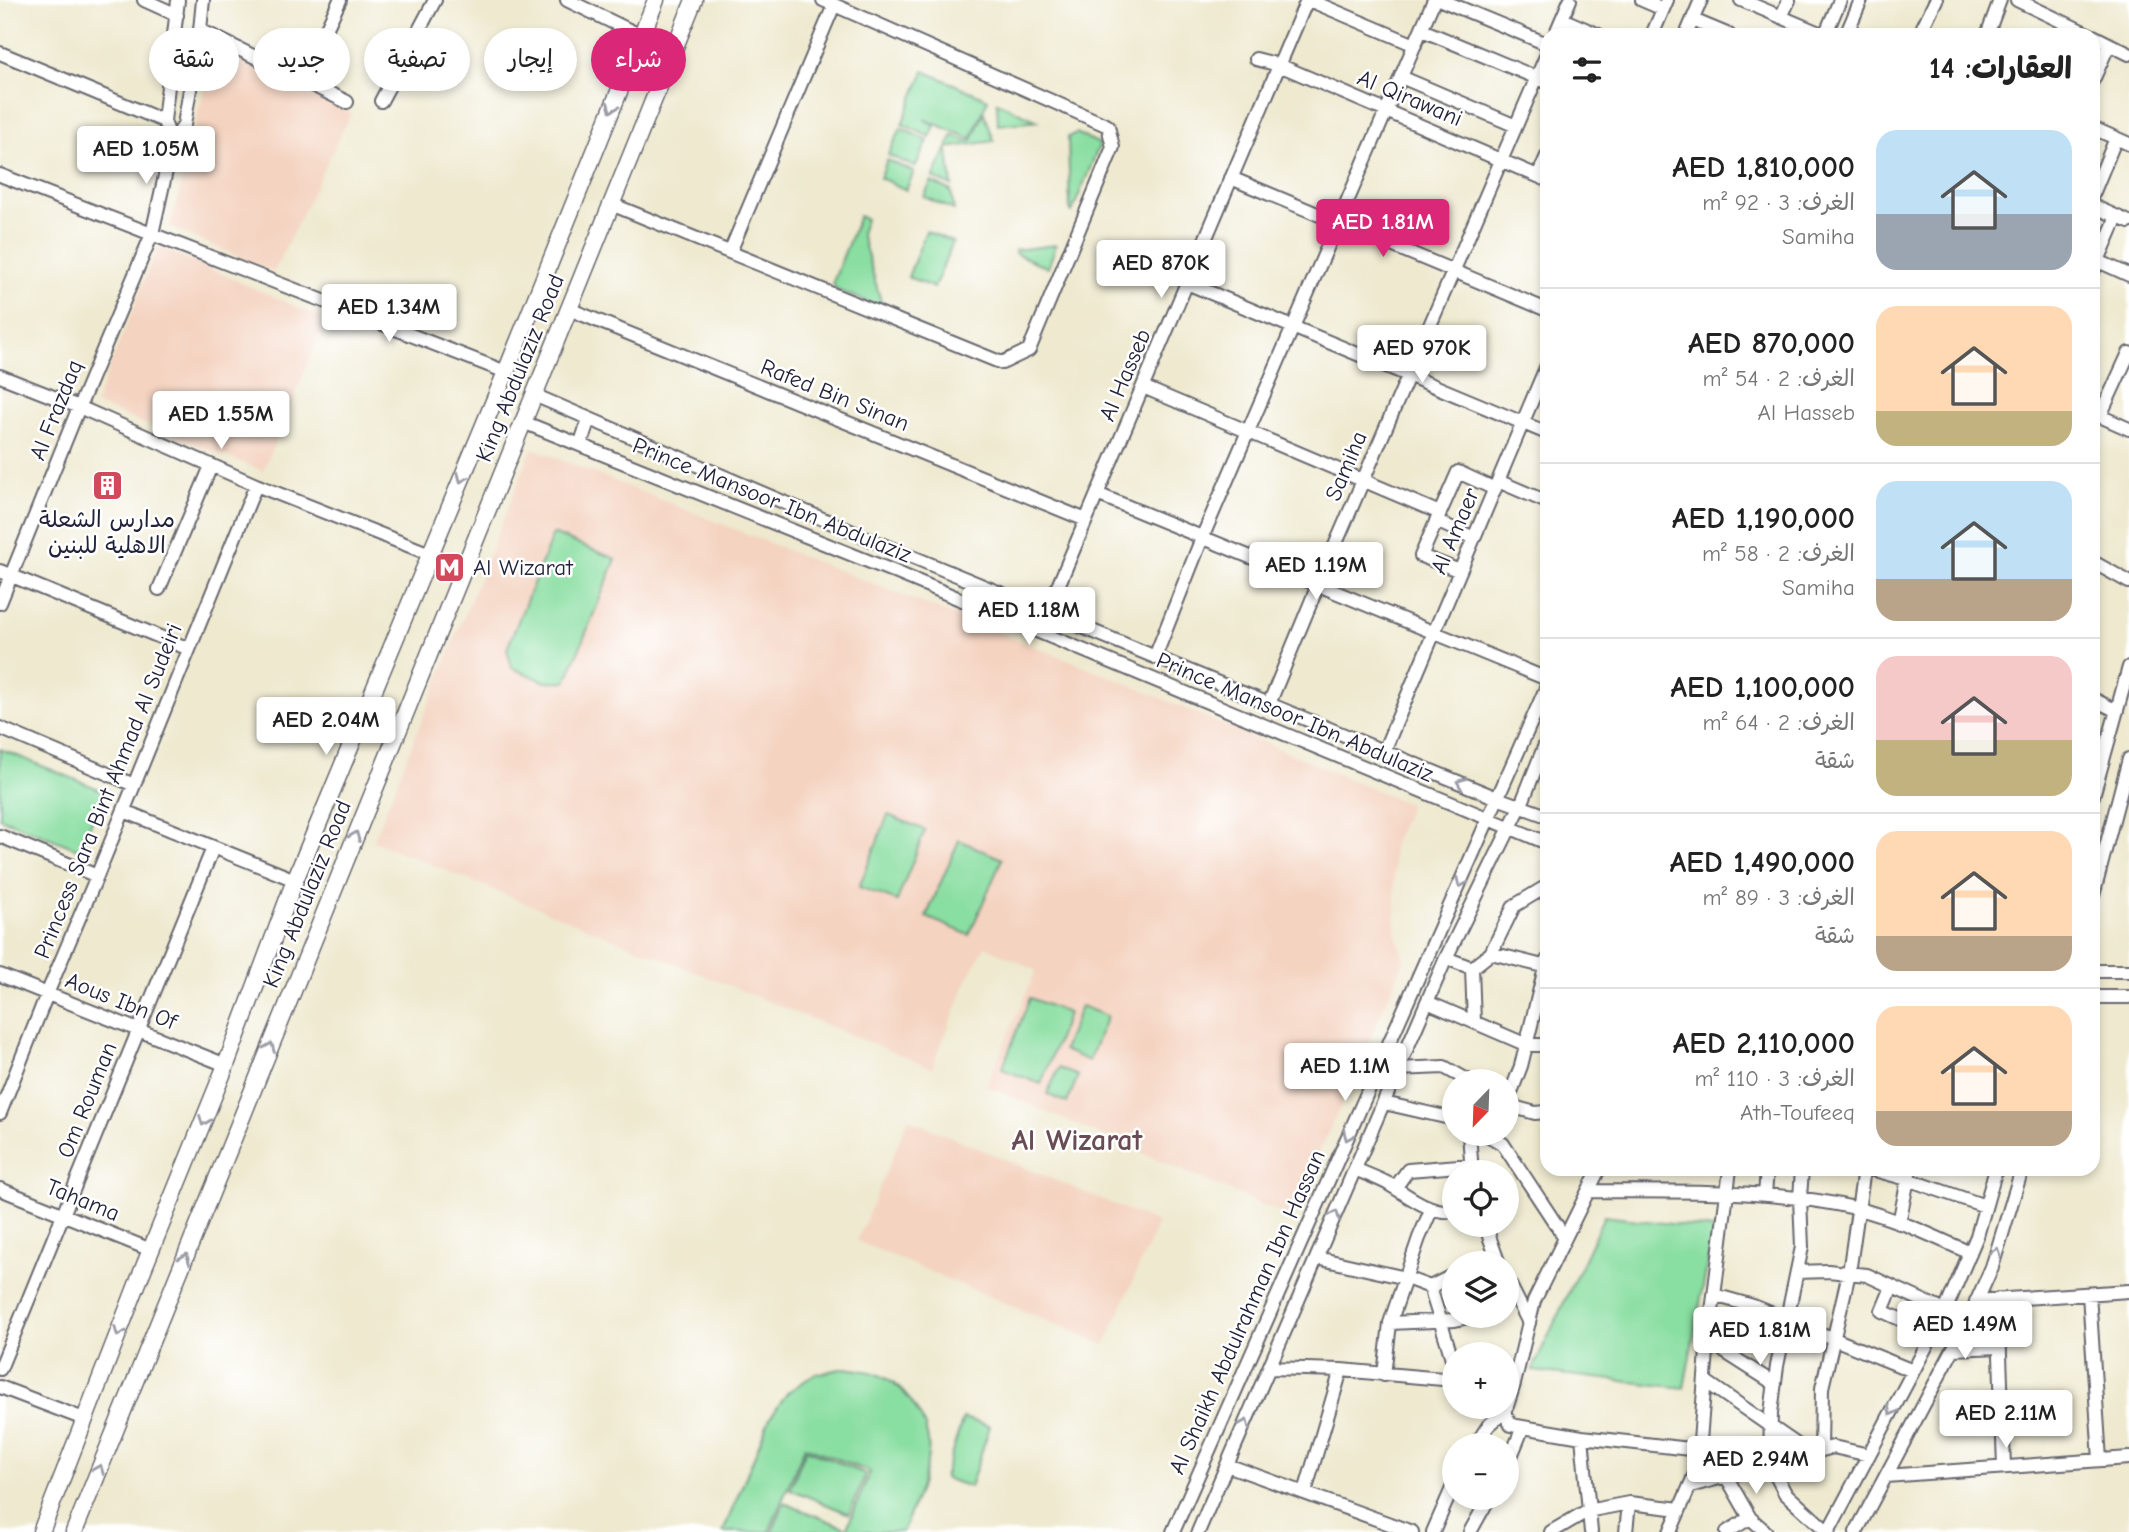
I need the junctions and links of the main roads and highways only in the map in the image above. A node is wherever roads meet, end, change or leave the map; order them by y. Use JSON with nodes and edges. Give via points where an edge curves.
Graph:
{"nodes":[{"id":1,"x":656,"y":0,"type":"edge"},
{"id":2,"x":694,"y":0,"type":"edge"},
{"id":3,"x":41,"y":1532,"type":"edge"},
{"id":4,"x":74,"y":1532,"type":"edge"}],
"edges":[{"from":1,"to":3,"type":"main road","name":"King Abdulaziz Road","one_way":true,"via":[[295,880]]},
{"from":4,"to":2,"type":"main road","name":"King Abdulaziz Road","one_way":true}]}
